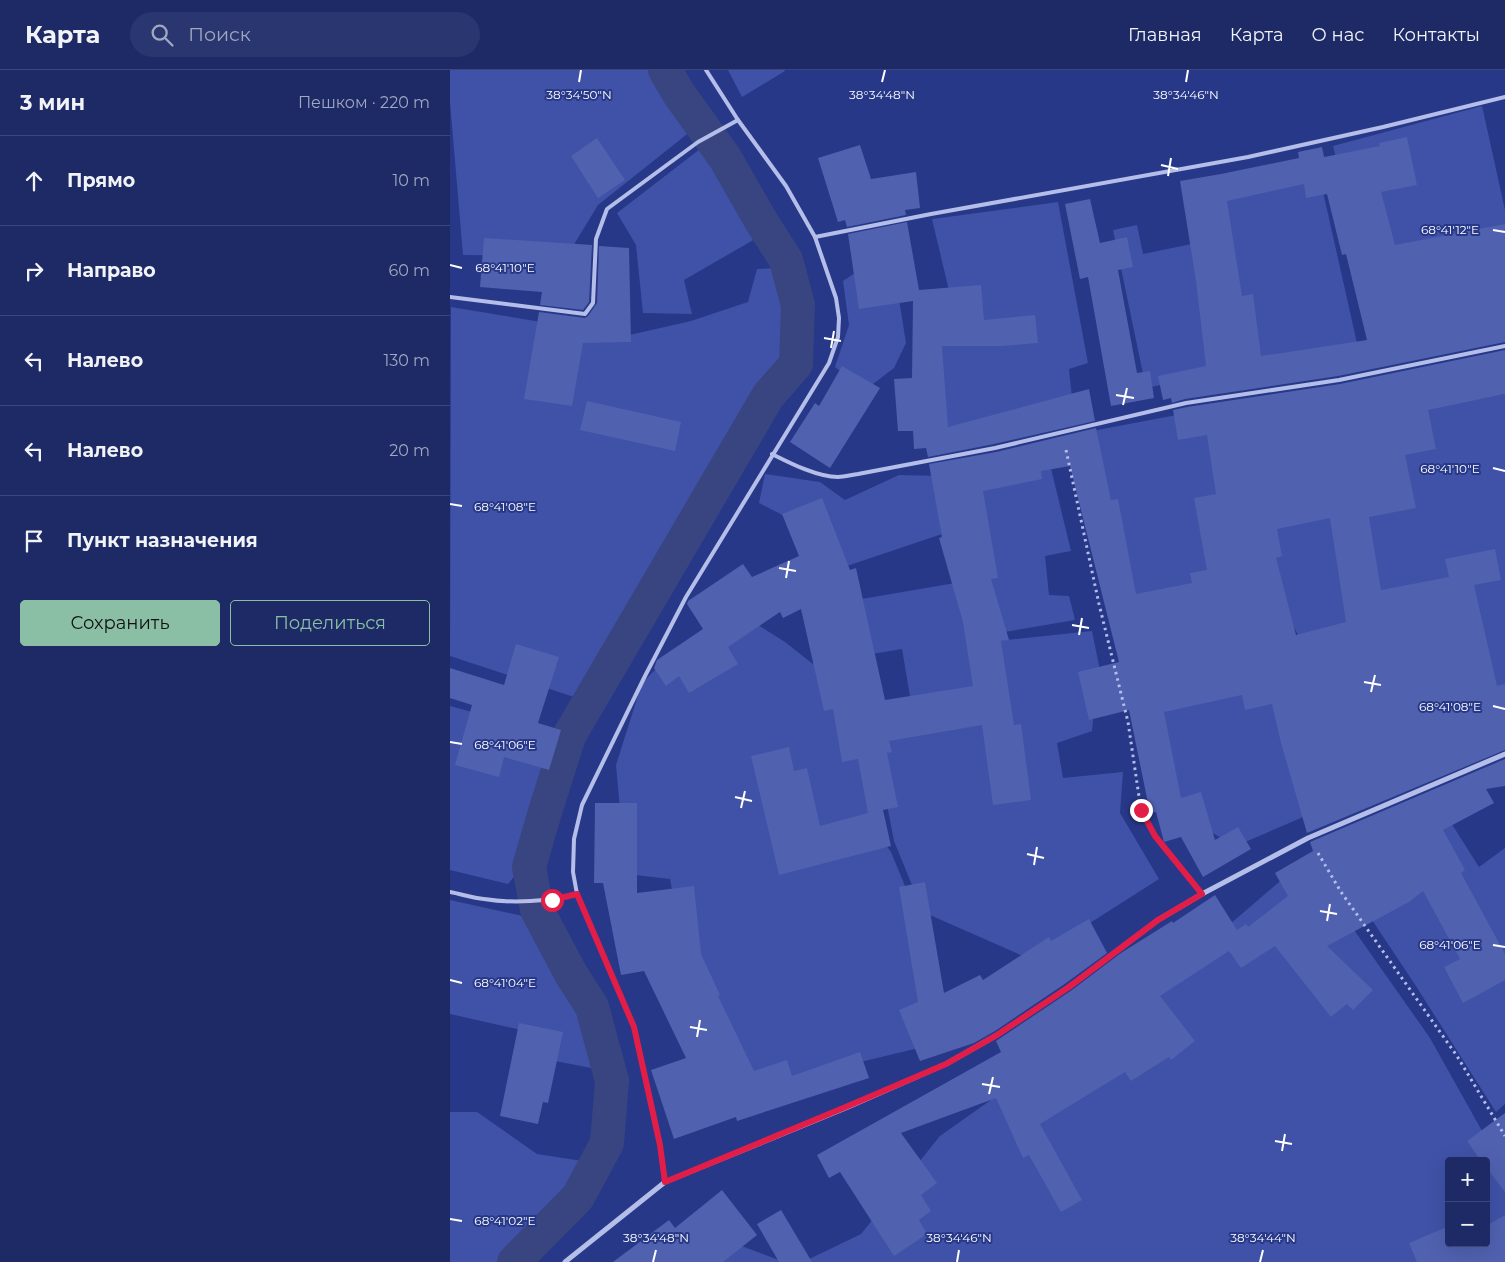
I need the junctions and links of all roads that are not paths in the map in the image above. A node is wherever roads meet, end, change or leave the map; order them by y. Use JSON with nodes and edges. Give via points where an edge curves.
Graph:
{"nodes":[{"id":1,"x":706,"y":70,"type":"edge"},
{"id":2,"x":1505,"y":97,"type":"edge"},
{"id":3,"x":738,"y":120,"type":"junction"},
{"id":4,"x":815,"y":237,"type":"junction"},
{"id":5,"x":450,"y":297,"type":"edge"},
{"id":6,"x":1505,"y":346,"type":"edge"},
{"id":7,"x":772,"y":454,"type":"junction"},
{"id":8,"x":1505,"y":754,"type":"edge"},
{"id":9,"x":450,"y":892,"type":"edge"},
{"id":10,"x":577,"y":894,"type":"junction"},
{"id":11,"x":665,"y":1182,"type":"junction"},
{"id":12,"x":565,"y":1262,"type":"edge"}],
"edges":[{"from":1,"to":3,"type":"lane"},
{"from":2,"to":4,"type":"lane","via":[[1248,157]]},
{"from":3,"to":4,"type":"lane","via":[[786,186]]},
{"from":3,"to":5,"type":"lane","via":[[698,142],[607,209],[596,239],[593,303],[584,314]]},
{"from":4,"to":7,"type":"lane","via":[[836,298],[840,318],[838,337],[829,363]]},
{"from":6,"to":7,"type":"lane","via":[[1339,380],[1186,403],[986,450],[837,477]]},
{"from":7,"to":10,"type":"lane","via":[[686,597],[582,805],[574,839],[573,872]]},
{"from":8,"to":11,"type":"street","via":[[1308,838],[1202,894],[1158,920],[1013,1025],[946,1064]]},
{"from":9,"to":10,"type":"lane","via":[[484,899],[519,901],[552,900]]},
{"from":10,"to":11,"type":"lane","via":[[634,1027]]},
{"from":11,"to":12,"type":"street"}]}
